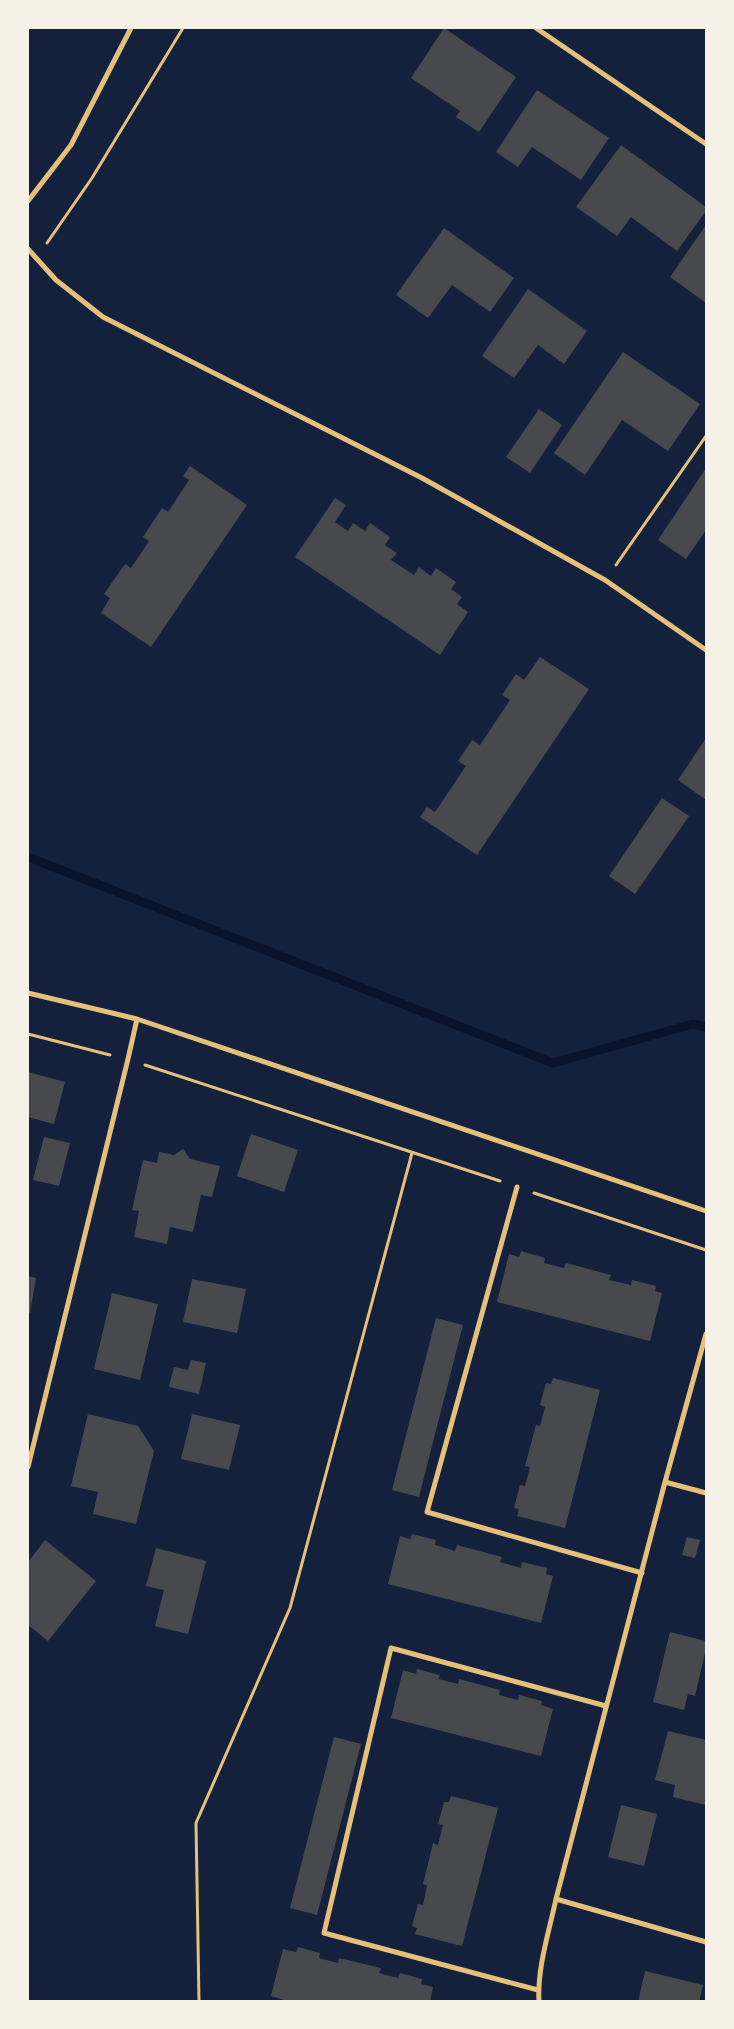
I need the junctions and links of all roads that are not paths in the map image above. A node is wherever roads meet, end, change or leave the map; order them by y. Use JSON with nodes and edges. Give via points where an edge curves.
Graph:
{"nodes":[{"id":1,"x":131,"y":28,"type":"edge"},
{"id":2,"x":536,"y":28,"type":"edge"},
{"id":3,"x":706,"y":144,"type":"edge"},
{"id":4,"x":28,"y":201,"type":"edge"},
{"id":5,"x":28,"y":249,"type":"edge"},
{"id":6,"x":706,"y":650,"type":"edge"},
{"id":7,"x":28,"y":993,"type":"edge"},
{"id":8,"x":137,"y":1019,"type":"junction"},
{"id":9,"x":517,"y":1187,"type":"road end"},
{"id":10,"x":706,"y":1211,"type":"edge"},
{"id":11,"x":706,"y":1334,"type":"edge"},
{"id":12,"x":28,"y":1467,"type":"edge"},
{"id":13,"x":665,"y":1482,"type":"junction"},
{"id":14,"x":706,"y":1493,"type":"edge"},
{"id":15,"x":642,"y":1573,"type":"junction"},
{"id":16,"x":606,"y":1706,"type":"junction"},
{"id":17,"x":556,"y":1899,"type":"junction"},
{"id":18,"x":706,"y":1942,"type":"edge"},
{"id":19,"x":538,"y":1990,"type":"junction"},
{"id":20,"x":538,"y":2002,"type":"edge"}],
"edges":[{"from":1,"to":4,"type":"street","via":[[71,145]]},
{"from":2,"to":3,"type":"street"},
{"from":5,"to":6,"type":"street","via":[[56,280],[103,317],[422,478],[605,580]]},
{"from":7,"to":8,"type":"street"},
{"from":8,"to":10,"type":"street"},
{"from":8,"to":12,"type":"street"},
{"from":9,"to":15,"type":"street","via":[[426,1512]]},
{"from":11,"to":13,"type":"street"},
{"from":13,"to":14,"type":"street"},
{"from":13,"to":15,"type":"street"},
{"from":15,"to":16,"type":"street"},
{"from":16,"to":17,"type":"street"},
{"from":16,"to":19,"type":"street","via":[[391,1648],[324,1933]]},
{"from":17,"to":18,"type":"street"},
{"from":17,"to":19,"type":"street"},
{"from":19,"to":20,"type":"street"}]}
